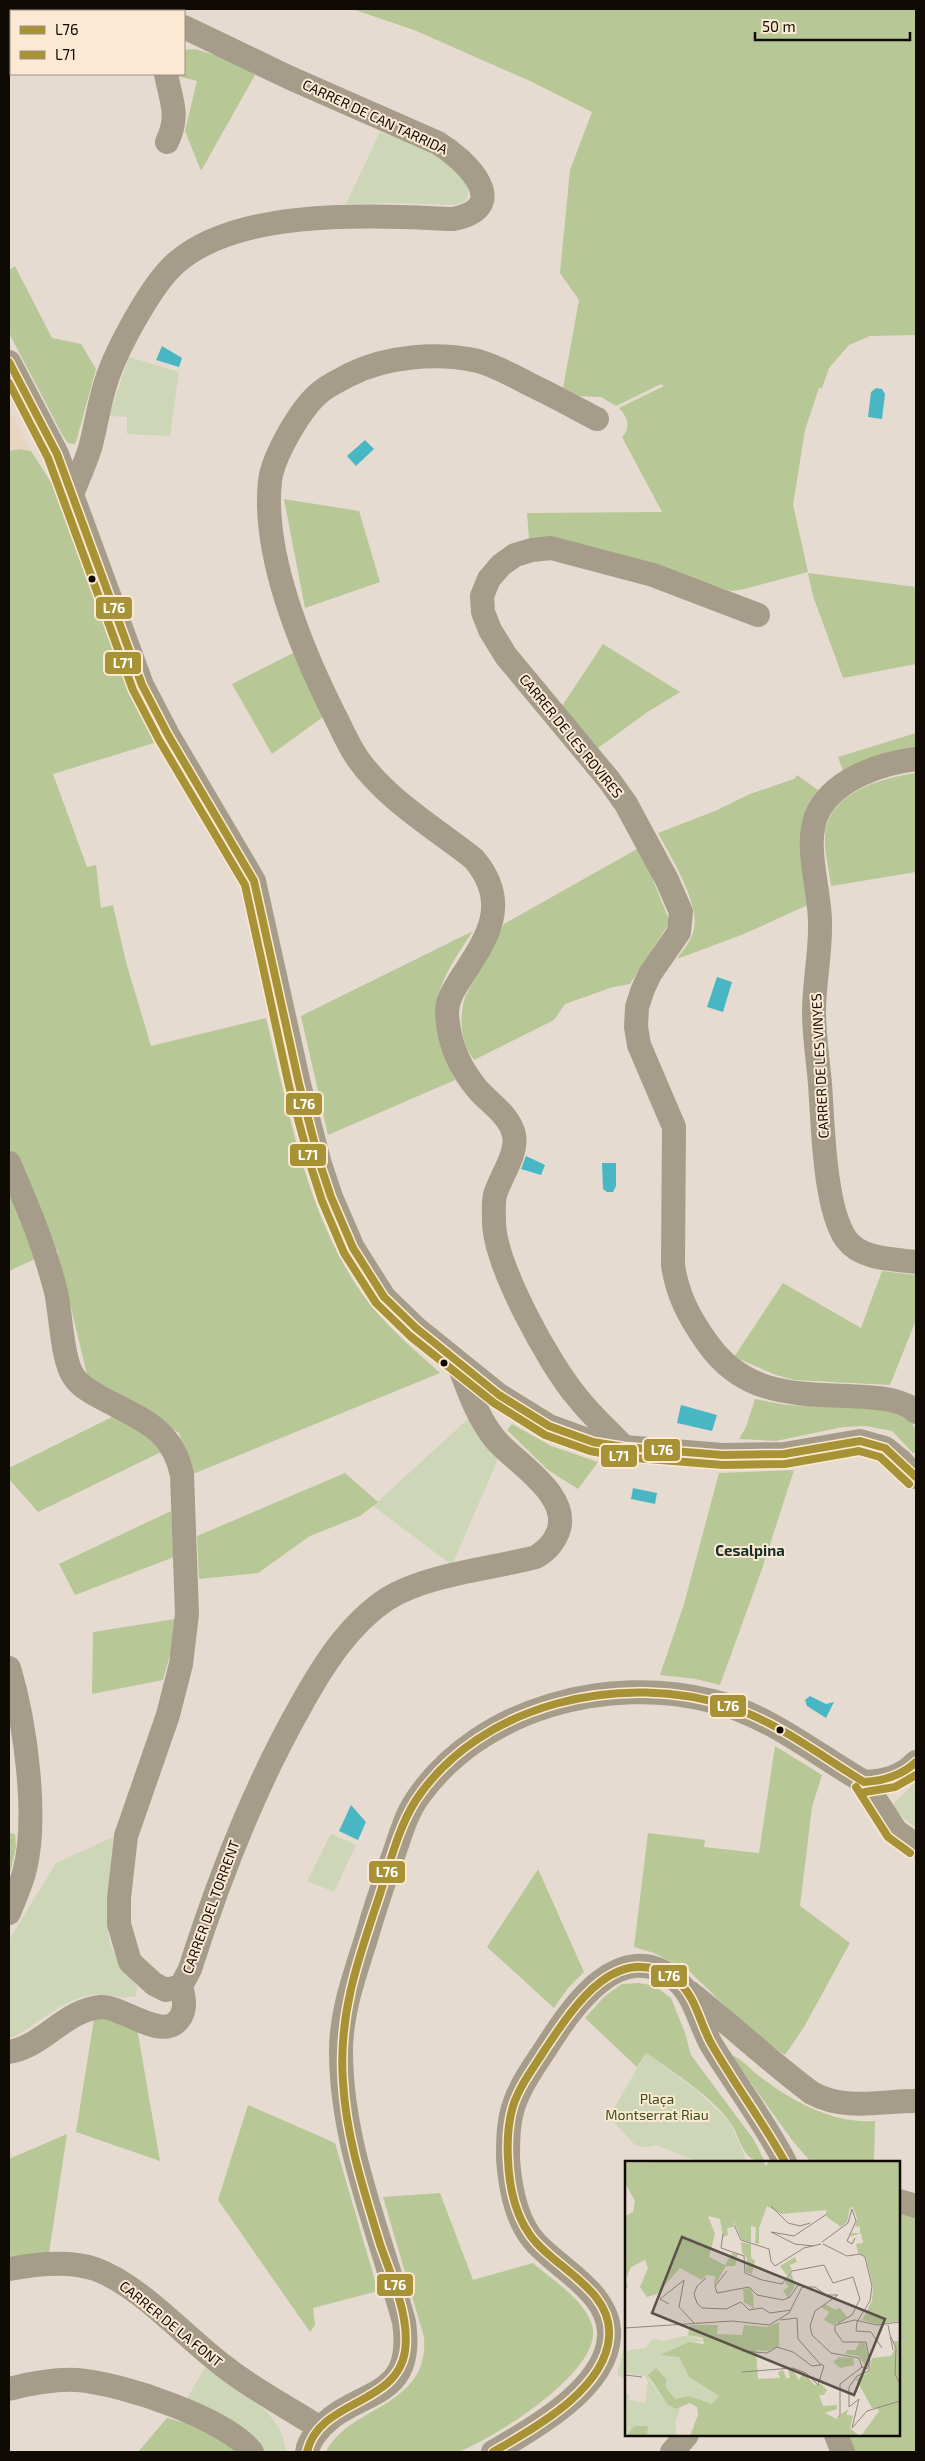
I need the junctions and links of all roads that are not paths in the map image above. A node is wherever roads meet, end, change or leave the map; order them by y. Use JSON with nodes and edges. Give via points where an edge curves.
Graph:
{"nodes":[{"id":1,"x":185,"y":27,"type":"edge"},
{"id":2,"x":166,"y":75,"type":"edge"},
{"id":3,"x":166,"y":142,"type":"dead end"},
{"id":4,"x":9,"y":362,"type":"edge"},
{"id":5,"x":597,"y":419,"type":"dead end"},
{"id":6,"x":72,"y":494,"type":"junction"},
{"id":7,"x":758,"y":615,"type":"dead end"},
{"id":8,"x":916,"y":759,"type":"edge"},
{"id":9,"x":9,"y":1163,"type":"edge"},
{"id":10,"x":916,"y":1262,"type":"edge"},
{"id":11,"x":458,"y":1363,"type":"junction"},
{"id":12,"x":916,"y":1412,"type":"edge"},
{"id":13,"x":624,"y":1447,"type":"junction"},
{"id":14,"x":916,"y":1477,"type":"edge"},
{"id":15,"x":9,"y":1668,"type":"edge"},
{"id":16,"x":916,"y":1762,"type":"edge"},
{"id":17,"x":864,"y":1782,"type":"junction"},
{"id":18,"x":916,"y":1845,"type":"edge"},
{"id":19,"x":9,"y":1913,"type":"edge"},
{"id":20,"x":181,"y":1986,"type":"junction"},
{"id":21,"x":685,"y":1990,"type":"junction"},
{"id":22,"x":9,"y":2052,"type":"edge"},
{"id":23,"x":916,"y":2101,"type":"edge"},
{"id":24,"x":784,"y":2161,"type":"edge"},
{"id":25,"x":900,"y":2201,"type":"edge"},
{"id":26,"x":916,"y":2206,"type":"edge"},
{"id":27,"x":9,"y":2269,"type":"edge"},
{"id":28,"x":9,"y":2389,"type":"edge"},
{"id":29,"x":320,"y":2428,"type":"junction"},
{"id":30,"x":687,"y":2436,"type":"edge"},
{"id":31,"x":836,"y":2436,"type":"edge"},
{"id":32,"x":252,"y":2452,"type":"edge"},
{"id":33,"x":306,"y":2452,"type":"edge"},
{"id":34,"x":493,"y":2452,"type":"edge"},
{"id":35,"x":672,"y":2452,"type":"edge"},
{"id":36,"x":843,"y":2452,"type":"edge"}],
"edges":[{"from":1,"to":6,"type":"street","name":"CARRER DE CAN TARRIDA","via":[[438,143],[472,170],[480,183],[481,198],[474,210],[453,219],[351,216],[274,223],[227,236],[190,252],[164,275],[116,359],[106,381],[89,450]]},
{"from":2,"to":3,"type":"street","via":[[175,114]]},
{"from":4,"to":6,"type":"street","via":[[48,437]]},
{"from":5,"to":13,"type":"street","via":[[499,368],[478,362],[395,359],[373,365],[321,391],[289,432],[276,458],[270,480],[270,509],[280,569],[310,666],[357,757],[381,787],[474,859],[490,886],[495,902],[491,926],[453,990],[447,1010],[450,1038],[460,1064],[478,1090],[506,1118],[514,1136],[511,1156],[494,1198],[495,1241],[512,1285],[542,1344],[576,1396]]},
{"from":6,"to":11,"type":"street","via":[[142,684],[168,735],[254,881],[310,1129],[344,1227],[384,1297]]},
{"from":7,"to":12,"type":"street","name":"CARRER DE LES ROVIRES","via":[[653,575],[551,548],[515,555],[489,579],[482,596],[483,612],[490,630],[506,656],[626,804],[667,880],[680,912],[679,932],[643,989],[637,1007],[636,1027],[640,1045],[674,1127],[673,1265],[676,1285],[689,1317],[722,1362],[753,1384],[782,1392],[876,1397],[898,1402]]},
{"from":8,"to":10,"type":"street","name":"CARRER DE LES VINYES","via":[[872,770],[838,788],[819,811],[813,846],[821,943],[814,1014],[827,1163],[837,1217],[847,1240],[862,1252]]},
{"from":9,"to":20,"type":"street","name":"CARRER DEL TORRENT","via":[[45,1254],[56,1292],[68,1364],[74,1377],[84,1387],[155,1427],[165,1435],[179,1458],[184,1493],[185,1640],[168,1715],[126,1836],[119,1924],[130,1962],[154,1984],[166,1990]]},
{"from":11,"to":13,"type":"street","via":[[507,1401],[549,1426],[593,1442]]},
{"from":11,"to":20,"type":"street","name":"CARRER DEL TORRENT","via":[[477,1412],[494,1439],[553,1496],[560,1514],[560,1528],[548,1550],[536,1557],[412,1587],[388,1599],[347,1635],[313,1684],[238,1831],[190,1969]]},
{"from":13,"to":14,"type":"street","via":[[723,1455],[784,1454],[860,1441],[885,1448]]},
{"from":15,"to":19,"type":"street","via":[[26,1752],[29,1815],[24,1872]]},
{"from":16,"to":17,"type":"street","via":[[894,1777]]},
{"from":17,"to":18,"type":"street","via":[[896,1830]]},
{"from":17,"to":29,"type":"street","via":[[763,1719],[739,1708],[666,1692],[623,1692],[537,1710],[486,1732],[465,1746],[419,1795],[409,1812],[378,1895],[344,2012],[341,2049],[347,2119],[366,2198],[404,2322],[406,2356],[393,2380]]},
{"from":20,"to":22,"type":"street","via":[[185,2000],[182,2017],[172,2025],[151,2024],[104,2007],[87,2009],[74,2014],[39,2040]]},
{"from":21,"to":23,"type":"street","via":[[741,2038],[825,2100],[858,2104]]},
{"from":21,"to":24,"type":"street","via":[[714,2049]]},
{"from":21,"to":34,"type":"street","via":[[663,1972],[636,1965],[621,1968],[603,1979],[589,1989],[563,2020],[515,2102],[509,2127],[508,2160],[520,2220],[534,2241],[597,2300],[604,2312],[610,2336],[603,2362],[579,2391],[537,2426]]},
{"from":25,"to":26,"type":"street"},
{"from":27,"to":29,"type":"street","name":"CARRER DE LA FONT","via":[[80,2265],[110,2276],[137,2294],[225,2368]]},
{"from":28,"to":32,"type":"street","via":[[55,2380],[102,2384],[207,2419],[230,2432]]},
{"from":29,"to":33,"type":"street"},
{"from":30,"to":35,"type":"street"},
{"from":31,"to":36,"type":"street"}]}
